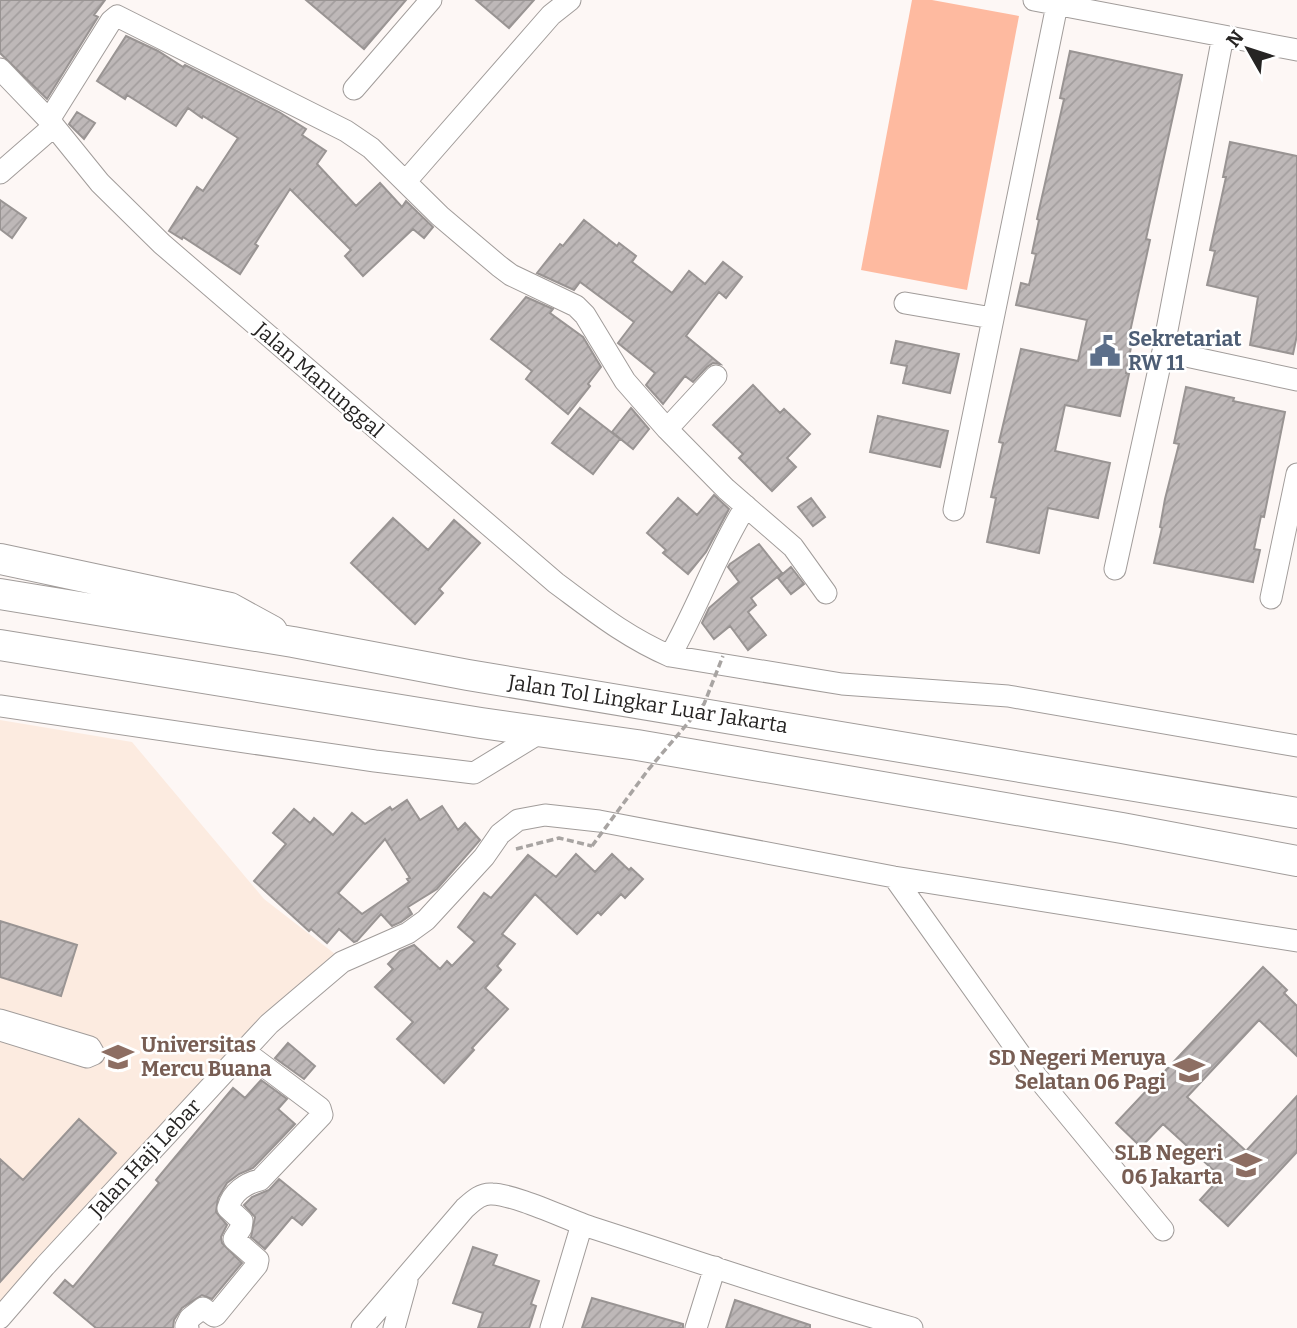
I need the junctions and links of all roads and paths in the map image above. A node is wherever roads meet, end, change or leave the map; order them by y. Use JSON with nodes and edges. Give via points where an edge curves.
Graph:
{"nodes":[{"id":1,"x":431,"y":0,"type":"edge"},
{"id":2,"x":570,"y":0,"type":"edge"},
{"id":3,"x":1034,"y":0,"type":"edge"},
{"id":4,"x":1057,"y":5,"type":"junction"},
{"id":5,"x":1223,"y":36,"type":"junction"},
{"id":6,"x":1297,"y":50,"type":"edge"},
{"id":7,"x":0,"y":69,"type":"edge"},
{"id":8,"x":354,"y":89,"type":"dead end"},
{"id":9,"x":51,"y":123,"type":"junction"},
{"id":10,"x":0,"y":173,"type":"edge"},
{"id":11,"x":406,"y":181,"type":"junction"},
{"id":12,"x":905,"y":303,"type":"dead end"},
{"id":13,"x":992,"y":318,"type":"junction"},
{"id":14,"x":1163,"y":351,"type":"junction"},
{"id":15,"x":716,"y":376,"type":"dead end"},
{"id":16,"x":1297,"y":380,"type":"edge"},
{"id":17,"x":667,"y":429,"type":"junction"},
{"id":18,"x":1297,"y":474,"type":"edge"},
{"id":19,"x":746,"y":506,"type":"junction"},
{"id":20,"x":954,"y":510,"type":"dead end"},
{"id":21,"x":0,"y":559,"type":"edge"},
{"id":22,"x":1115,"y":569,"type":"dead end"},
{"id":23,"x":827,"y":593,"type":"dead end"},
{"id":24,"x":0,"y":594,"type":"edge"},
{"id":25,"x":1271,"y":598,"type":"dead end"},
{"id":26,"x":293,"y":642,"type":"junction"},
{"id":27,"x":0,"y":645,"type":"edge"},
{"id":28,"x":670,"y":656,"type":"junction"},
{"id":29,"x":723,"y":656,"type":"dead end"},
{"id":30,"x":0,"y":706,"type":"edge"},
{"id":31,"x":541,"y":732,"type":"junction"},
{"id":32,"x":1297,"y":746,"type":"edge"},
{"id":33,"x":1297,"y":813,"type":"edge"},
{"id":34,"x":484,"y":857,"type":"junction"},
{"id":35,"x":1297,"y":862,"type":"edge"},
{"id":36,"x":894,"y":877,"type":"junction"},
{"id":37,"x":1297,"y":941,"type":"edge"},
{"id":38,"x":0,"y":1020,"type":"edge"},
{"id":39,"x":0,"y":1030,"type":"edge"},
{"id":40,"x":244,"y":1051,"type":"junction"},
{"id":41,"x":582,"y":1224,"type":"junction"},
{"id":42,"x":1163,"y":1230,"type":"dead end"},
{"id":43,"x":715,"y":1267,"type":"junction"},
{"id":44,"x":409,"y":1275,"type":"junction"},
{"id":45,"x":0,"y":1318,"type":"edge"},
{"id":46,"x":846,"y":1319,"type":"edge"},
{"id":47,"x":188,"y":1328,"type":"edge"},
{"id":48,"x":362,"y":1328,"type":"edge"},
{"id":49,"x":394,"y":1328,"type":"edge"},
{"id":50,"x":551,"y":1328,"type":"edge"},
{"id":51,"x":696,"y":1328,"type":"edge"},
{"id":52,"x":912,"y":1328,"type":"edge"}],
"edges":[{"from":1,"to":8,"type":"street"},
{"from":2,"to":11,"type":"street","via":[[551,15]]},
{"from":3,"to":4,"type":"street"},
{"from":4,"to":5,"type":"street"},
{"from":4,"to":13,"type":"street"},
{"from":5,"to":6,"type":"street"},
{"from":5,"to":14,"type":"street"},
{"from":7,"to":9,"type":"street","name":"Jalan Manunggal"},
{"from":9,"to":10,"type":"street"},
{"from":9,"to":11,"type":"street","via":[[117,16],[346,131]]},
{"from":9,"to":28,"type":"street","name":"Jalan Manunggal","via":[[140,224],[283,350],[556,583],[625,634]]},
{"from":11,"to":17,"type":"street","via":[[511,275],[576,306],[625,381]]},
{"from":12,"to":13,"type":"street"},
{"from":13,"to":20,"type":"street"},
{"from":14,"to":16,"type":"street"},
{"from":14,"to":22,"type":"street"},
{"from":15,"to":17,"type":"street"},
{"from":17,"to":19,"type":"street"},
{"from":18,"to":25,"type":"street"},
{"from":19,"to":23,"type":"street","via":[[793,547]]},
{"from":19,"to":28,"type":"street"},
{"from":21,"to":26,"type":"highway","via":[[230,608]]},
{"from":24,"to":26,"type":"highway","name":"Jalan Tol Lingkar Luar Jakarta"},
{"from":26,"to":33,"type":"highway","name":"Jalan Tol Lingkar Luar Jakarta"},
{"from":27,"to":31,"type":"highway","name":"Jalan Tol Lingkar Luar Jakarta"},
{"from":28,"to":32,"type":"street","name":"Jalan Manunggal","via":[[842,684],[1008,696]]},
{"from":29,"to":34,"type":"path","bridge":true,"via":[[704,704],[592,846],[559,838]]},
{"from":30,"to":31,"type":"street","via":[[474,773]]},
{"from":31,"to":35,"type":"highway","name":"Jalan Tol Lingkar Luar Jakarta","via":[[1122,828]]},
{"from":34,"to":36,"type":"street","name":"Jalan Haji Lebar","via":[[500,834],[519,821],[545,815],[599,821]]},
{"from":34,"to":40,"type":"street","name":"Jalan Haji Lebar","via":[[426,920],[408,933],[342,962]]},
{"from":36,"to":37,"type":"street"},
{"from":36,"to":42,"type":"street","via":[[1032,1071]]},
{"from":38,"to":39,"type":"street","via":[[90,1047],[94,1054],[87,1057]]},
{"from":40,"to":45,"type":"street","name":"Jalan Haji Lebar"},
{"from":40,"to":47,"type":"street","via":[[320,1108],[322,1115],[260,1180],[247,1183],[229,1202],[228,1208],[242,1221],[234,1239],[258,1260],[257,1265],[216,1315],[203,1308],[190,1318]]},
{"from":41,"to":43,"type":"street"},
{"from":41,"to":44,"type":"street","via":[[489,1193],[475,1199]]},
{"from":41,"to":50,"type":"street"},
{"from":43,"to":46,"type":"street"},
{"from":43,"to":51,"type":"street"},
{"from":44,"to":48,"type":"street"},
{"from":44,"to":49,"type":"street"},
{"from":46,"to":52,"type":"street"}]}
